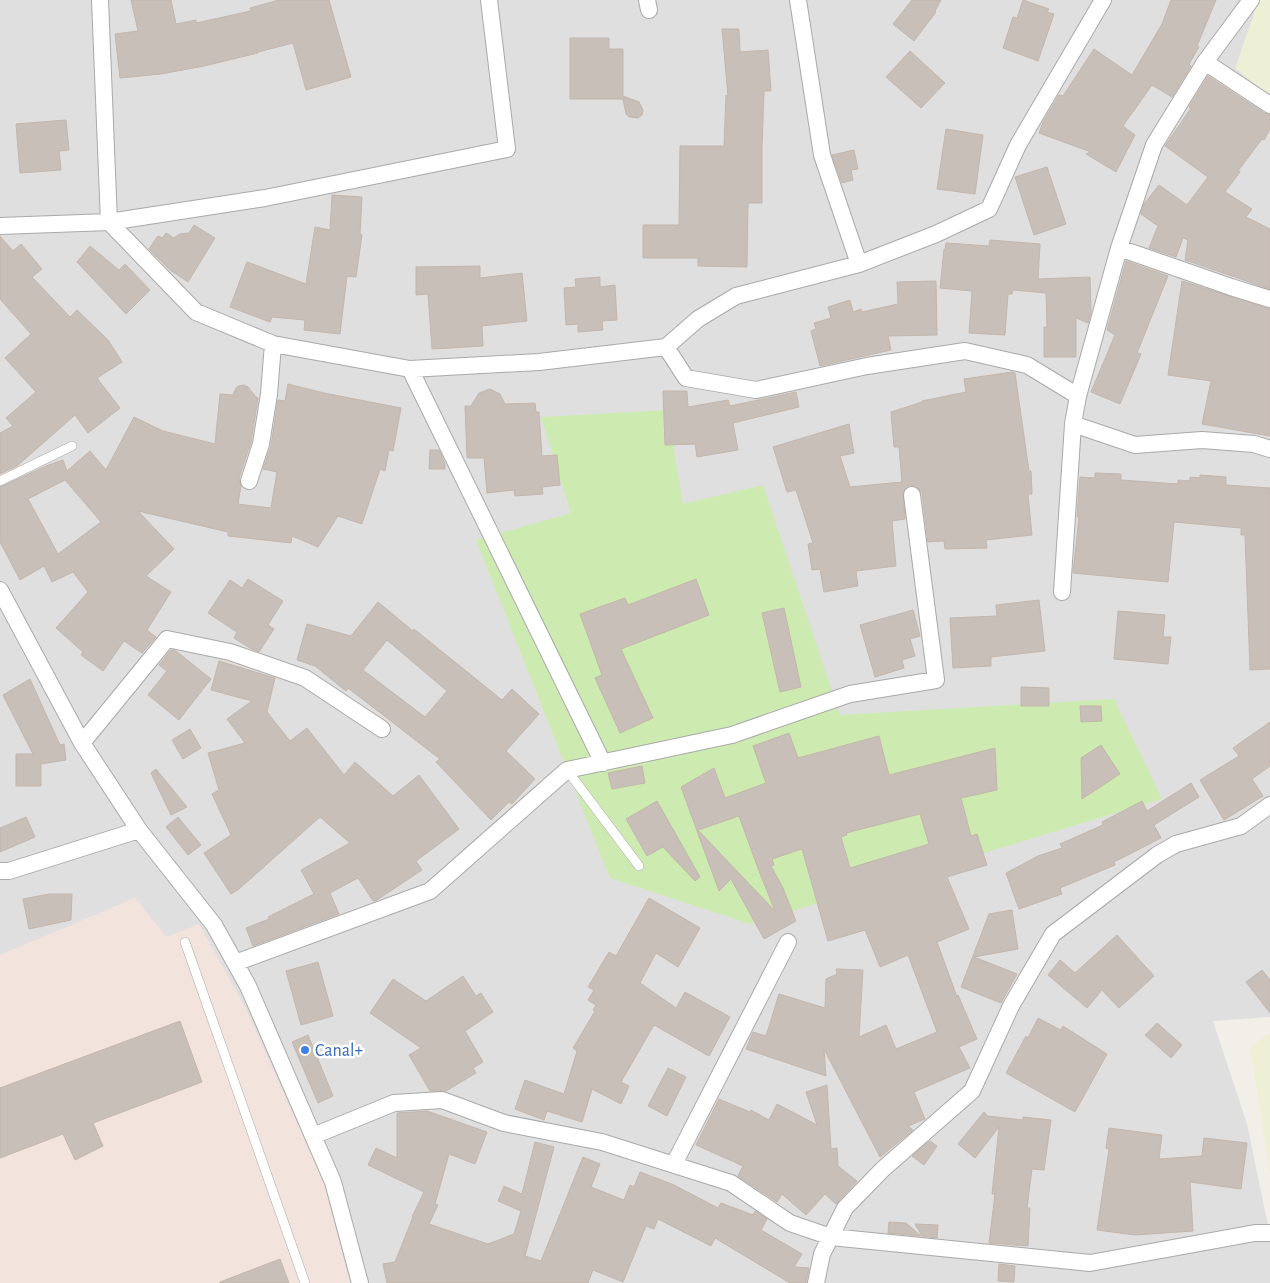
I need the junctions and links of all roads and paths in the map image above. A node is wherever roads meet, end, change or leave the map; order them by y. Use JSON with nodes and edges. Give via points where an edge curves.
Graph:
{"nodes":[{"id":1,"x":100,"y":0,"type":"edge"},
{"id":2,"x":488,"y":0,"type":"edge"},
{"id":3,"x":798,"y":0,"type":"edge"},
{"id":4,"x":1103,"y":0,"type":"edge"},
{"id":5,"x":1250,"y":0,"type":"edge"},
{"id":6,"x":1205,"y":62,"type":"junction"},
{"id":7,"x":1270,"y":105,"type":"edge"},
{"id":8,"x":109,"y":222,"type":"junction"},
{"id":9,"x":0,"y":226,"type":"edge"},
{"id":10,"x":1119,"y":248,"type":"junction"},
{"id":11,"x":859,"y":264,"type":"junction"},
{"id":12,"x":1270,"y":299,"type":"edge"},
{"id":13,"x":273,"y":344,"type":"junction"},
{"id":14,"x":666,"y":347,"type":"junction"},
{"id":15,"x":410,"y":369,"type":"junction"},
{"id":16,"x":1078,"y":396,"type":"junction"},
{"id":17,"x":1073,"y":424,"type":"junction"},
{"id":18,"x":72,"y":446,"type":"dead end"},
{"id":19,"x":1270,"y":449,"type":"edge"},
{"id":20,"x":0,"y":481,"type":"edge"},
{"id":21,"x":249,"y":481,"type":"dead end"},
{"id":22,"x":912,"y":494,"type":"dead end"},
{"id":23,"x":0,"y":590,"type":"edge"},
{"id":24,"x":1062,"y":592,"type":"dead end"},
{"id":25,"x":382,"y":729,"type":"dead end"},
{"id":26,"x":82,"y":743,"type":"junction"},
{"id":27,"x":604,"y":763,"type":"junction"},
{"id":28,"x":567,"y":770,"type":"junction"},
{"id":29,"x":1270,"y":805,"type":"edge"},
{"id":30,"x":139,"y":830,"type":"junction"},
{"id":31,"x":639,"y":866,"type":"dead end"},
{"id":32,"x":0,"y":872,"type":"edge"},
{"id":33,"x":186,"y":942,"type":"dead end"},
{"id":34,"x":788,"y":942,"type":"dead end"},
{"id":35,"x":235,"y":963,"type":"junction"},
{"id":36,"x":313,"y":1136,"type":"junction"},
{"id":37,"x":674,"y":1164,"type":"junction"},
{"id":38,"x":1270,"y":1233,"type":"edge"},
{"id":39,"x":831,"y":1237,"type":"junction"},
{"id":40,"x":305,"y":1283,"type":"edge"},
{"id":41,"x":360,"y":1283,"type":"edge"},
{"id":42,"x":816,"y":1283,"type":"edge"}],
"edges":[{"from":1,"to":8,"type":"street"},
{"from":2,"to":8,"type":"street","via":[[507,149],[265,198]]},
{"from":3,"to":11,"type":"street","via":[[822,155]]},
{"from":4,"to":11,"type":"street","via":[[1018,145],[989,209]]},
{"from":5,"to":6,"type":"street"},
{"from":6,"to":7,"type":"street"},
{"from":6,"to":10,"type":"street","via":[[1154,145]]},
{"from":8,"to":9,"type":"street"},
{"from":8,"to":13,"type":"street","via":[[196,312]]},
{"from":10,"to":12,"type":"street"},
{"from":10,"to":16,"type":"street"},
{"from":11,"to":14,"type":"street","via":[[736,296],[698,319]]},
{"from":13,"to":15,"type":"street"},
{"from":13,"to":21,"type":"street","via":[[261,444]]},
{"from":14,"to":15,"type":"street","via":[[538,362]]},
{"from":14,"to":16,"type":"street","via":[[686,378],[756,390],[867,366],[965,351],[1027,365]]},
{"from":15,"to":27,"type":"street"},
{"from":16,"to":17,"type":"street"},
{"from":17,"to":19,"type":"street","via":[[1135,445],[1202,440],[1254,444]]},
{"from":17,"to":24,"type":"street"},
{"from":18,"to":20,"type":"lane"},
{"from":22,"to":27,"type":"street","via":[[936,680],[850,694],[732,736]]},
{"from":23,"to":26,"type":"street"},
{"from":25,"to":26,"type":"street","via":[[305,678],[230,652],[167,639]]},
{"from":26,"to":30,"type":"street"},
{"from":27,"to":28,"type":"street"},
{"from":28,"to":31,"type":"lane"},
{"from":28,"to":35,"type":"street","via":[[430,891]]},
{"from":29,"to":39,"type":"street","via":[[1241,826],[1176,844],[1157,855],[1053,934],[1010,1006],[972,1091],[883,1169],[845,1208]]},
{"from":30,"to":32,"type":"street"},
{"from":30,"to":35,"type":"street","via":[[214,925]]},
{"from":33,"to":40,"type":"lane"},
{"from":34,"to":37,"type":"street"},
{"from":35,"to":36,"type":"street"},
{"from":36,"to":37,"type":"street","via":[[394,1103],[442,1100],[504,1123],[602,1142]]},
{"from":36,"to":41,"type":"street","via":[[333,1182]]},
{"from":37,"to":39,"type":"street","via":[[731,1183],[790,1223]]},
{"from":38,"to":39,"type":"street","via":[[1090,1263]]},
{"from":39,"to":42,"type":"street","via":[[822,1254]]}]}
